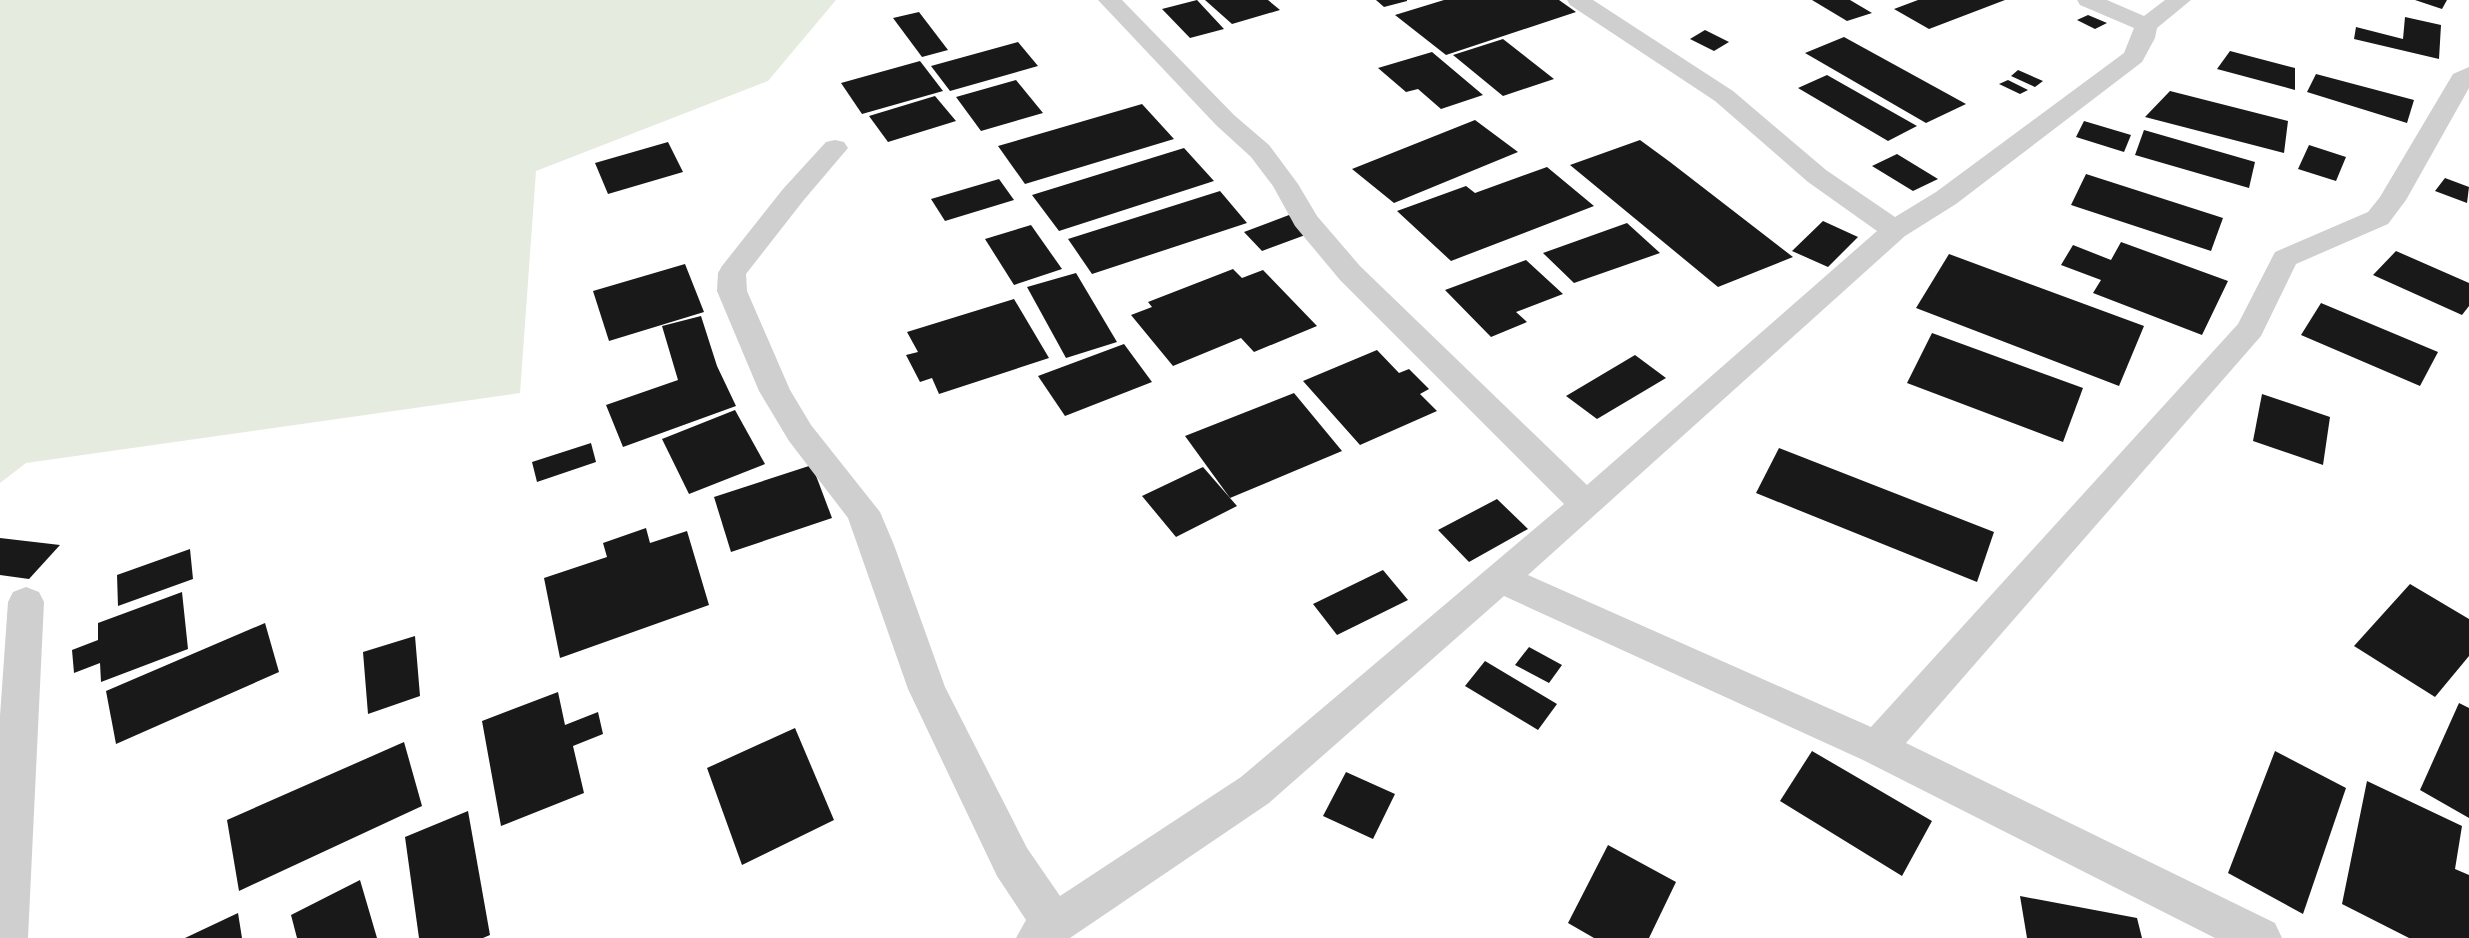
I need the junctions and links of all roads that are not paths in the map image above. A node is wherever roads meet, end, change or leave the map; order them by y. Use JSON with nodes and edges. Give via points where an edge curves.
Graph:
{"nodes":[{"id":1,"x":1109,"y":0,"type":"edge"},
{"id":2,"x":1578,"y":0,"type":"edge"},
{"id":3,"x":2088,"y":0,"type":"edge"},
{"id":4,"x":2180,"y":0,"type":"edge"},
{"id":5,"x":2146,"y":25,"type":"junction"},
{"id":6,"x":2469,"y":74,"type":"edge"},
{"id":7,"x":835,"y":148,"type":"dead end"},
{"id":8,"x":1895,"y":230,"type":"junction"},
{"id":9,"x":1586,"y":505,"type":"junction"},
{"id":10,"x":1501,"y":579,"type":"junction"},
{"id":11,"x":27,"y":602,"type":"dead end"},
{"id":12,"x":1877,"y":748,"type":"junction"},
{"id":13,"x":1046,"y":931,"type":"edge"},
{"id":14,"x":6,"y":938,"type":"edge"},
{"id":15,"x":2260,"y":938,"type":"edge"}],
"edges":[{"from":1,"to":9,"type":"street","via":[[1260,151],[1305,220],[1350,273]]},
{"from":2,"to":8,"type":"street","via":[[1724,96],[1817,176]]},
{"from":3,"to":5,"type":"street"},
{"from":4,"to":5,"type":"street"},
{"from":5,"to":8,"type":"street","via":[[2134,57],[1946,198]]},
{"from":6,"to":12,"type":"street","via":[[2462,79],[2378,218],[2285,258],[2250,330]]},
{"from":7,"to":13,"type":"street","via":[[732,273],[732,291],[775,391],[800,433],[863,512],[927,688]]},
{"from":8,"to":9,"type":"street"},
{"from":9,"to":10,"type":"street"},
{"from":10,"to":12,"type":"street"},
{"from":10,"to":13,"type":"street","via":[[1255,790]]},
{"from":11,"to":14,"type":"street"},
{"from":12,"to":15,"type":"street"}]}
